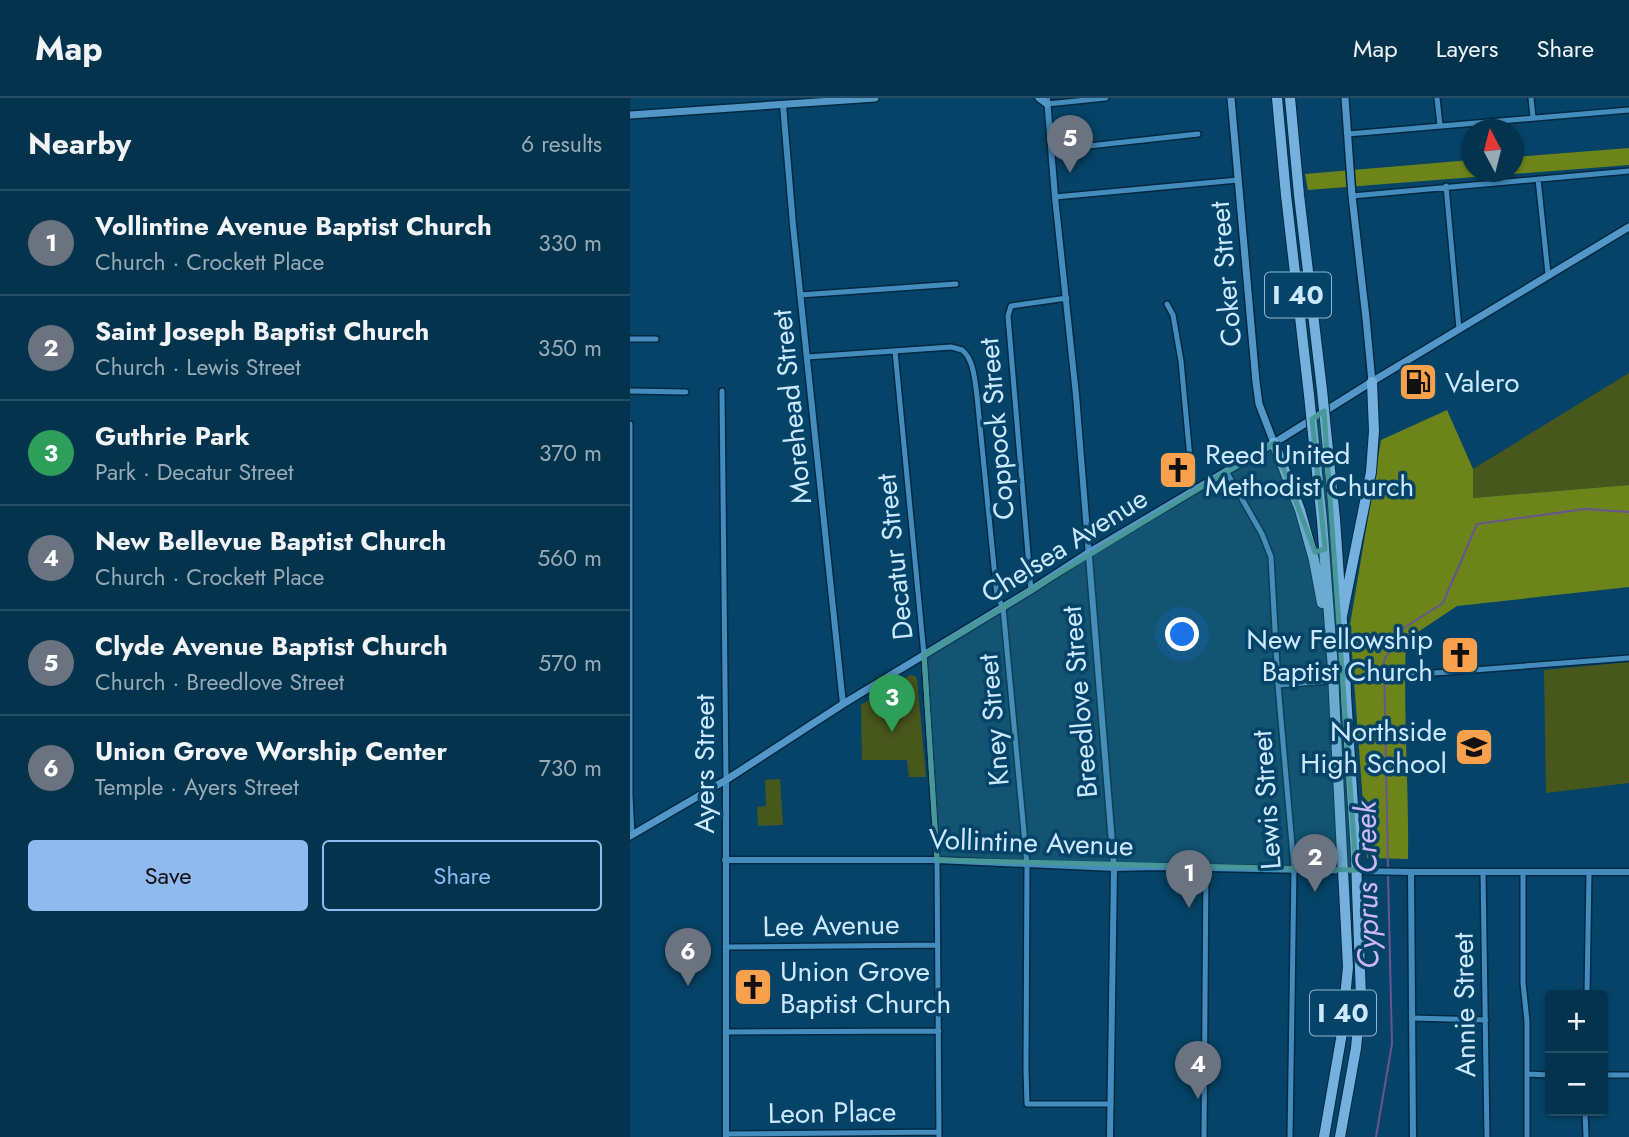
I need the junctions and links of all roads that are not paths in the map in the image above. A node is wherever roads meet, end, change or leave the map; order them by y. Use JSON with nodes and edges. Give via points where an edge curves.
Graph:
{"nodes":[{"id":1,"x":875,"y":98,"type":"edge"},
{"id":2,"x":1039,"y":98,"type":"edge"},
{"id":3,"x":1106,"y":98,"type":"edge"},
{"id":4,"x":1231,"y":98,"type":"edge"},
{"id":5,"x":1277,"y":98,"type":"edge"},
{"id":6,"x":1290,"y":98,"type":"edge"},
{"id":7,"x":1345,"y":98,"type":"edge"},
{"id":8,"x":1437,"y":98,"type":"edge"},
{"id":9,"x":1531,"y":98,"type":"edge"},
{"id":10,"x":833,"y":99,"type":"edge"},
{"id":11,"x":1047,"y":101,"type":"edge"},
{"id":12,"x":783,"y":105,"type":"junction"},
{"id":13,"x":1629,"y":110,"type":"edge"},
{"id":14,"x":630,"y":115,"type":"edge"},
{"id":15,"x":1533,"y":117,"type":"junction"},
{"id":16,"x":1440,"y":125,"type":"junction"},
{"id":17,"x":1198,"y":134,"type":"dead end"},
{"id":18,"x":1348,"y":134,"type":"junction"},
{"id":19,"x":1052,"y":149,"type":"junction"},
{"id":20,"x":1629,"y":171,"type":"edge"},
{"id":21,"x":1538,"y":178,"type":"junction"},
{"id":22,"x":1238,"y":180,"type":"junction"},
{"id":23,"x":1446,"y":186,"type":"junction"},
{"id":24,"x":1352,"y":196,"type":"junction"},
{"id":25,"x":1055,"y":197,"type":"junction"},
{"id":26,"x":1629,"y":227,"type":"edge"},
{"id":27,"x":1548,"y":274,"type":"junction"},
{"id":28,"x":956,"y":284,"type":"dead end"},
{"id":29,"x":800,"y":295,"type":"junction"},
{"id":30,"x":1067,"y":298,"type":"junction"},
{"id":31,"x":1167,"y":304,"type":"dead end"},
{"id":32,"x":1459,"y":329,"type":"junction"},
{"id":33,"x":630,"y":339,"type":"edge"},
{"id":34,"x":656,"y":339,"type":"dead end"},
{"id":35,"x":895,"y":351,"type":"junction"},
{"id":36,"x":807,"y":357,"type":"junction"},
{"id":37,"x":1372,"y":382,"type":"junction"},
{"id":38,"x":630,"y":391,"type":"edge"},
{"id":39,"x":722,"y":391,"type":"dead end"},
{"id":40,"x":687,"y":392,"type":"dead end"},
{"id":41,"x":630,"y":424,"type":"edge"},
{"id":42,"x":630,"y":443,"type":"edge"},
{"id":43,"x":1275,"y":443,"type":"junction"},
{"id":44,"x":1226,"y":471,"type":"junction"},
{"id":45,"x":1193,"y":491,"type":"junction"},
{"id":46,"x":1088,"y":554,"type":"junction"},
{"id":47,"x":1031,"y":590,"type":"junction"},
{"id":48,"x":1003,"y":607,"type":"junction"},
{"id":49,"x":1342,"y":616,"type":"junction"},
{"id":50,"x":1332,"y":652,"type":"junction"},
{"id":51,"x":925,"y":655,"type":"junction"},
{"id":52,"x":1629,"y":658,"type":"edge"},
{"id":53,"x":1278,"y":685,"type":"junction"},
{"id":54,"x":843,"y":704,"type":"junction"},
{"id":55,"x":726,"y":780,"type":"junction"},
{"id":56,"x":631,"y":836,"type":"edge"},
{"id":57,"x":725,"y":860,"type":"junction"},
{"id":58,"x":937,"y":860,"type":"junction"},
{"id":59,"x":1027,"y":865,"type":"junction"},
{"id":60,"x":1206,"y":867,"type":"junction"},
{"id":61,"x":1114,"y":868,"type":"junction"},
{"id":62,"x":1294,"y":868,"type":"junction"},
{"id":63,"x":1410,"y":872,"type":"junction"},
{"id":64,"x":1483,"y":872,"type":"junction"},
{"id":65,"x":1523,"y":872,"type":"junction"},
{"id":66,"x":1589,"y":872,"type":"junction"},
{"id":67,"x":1629,"y":872,"type":"edge"},
{"id":68,"x":938,"y":945,"type":"junction"},
{"id":69,"x":725,"y":947,"type":"junction"},
{"id":70,"x":1587,"y":990,"type":"edge"},
{"id":71,"x":1412,"y":1018,"type":"junction"},
{"id":72,"x":1486,"y":1020,"type":"junction"},
{"id":73,"x":939,"y":1031,"type":"junction"},
{"id":74,"x":726,"y":1032,"type":"junction"},
{"id":75,"x":1527,"y":1074,"type":"junction"},
{"id":76,"x":1545,"y":1075,"type":"edge"},
{"id":77,"x":1608,"y":1075,"type":"edge"},
{"id":78,"x":1629,"y":1075,"type":"edge"},
{"id":79,"x":1111,"y":1104,"type":"junction"},
{"id":80,"x":1586,"y":1116,"type":"edge"},
{"id":81,"x":939,"y":1134,"type":"edge"},
{"id":82,"x":726,"y":1135,"type":"edge"},
{"id":83,"x":1342,"y":1135,"type":"edge"},
{"id":84,"x":1111,"y":1137,"type":"edge"},
{"id":85,"x":1204,"y":1137,"type":"edge"},
{"id":86,"x":1290,"y":1137,"type":"edge"},
{"id":87,"x":1324,"y":1137,"type":"edge"},
{"id":88,"x":1413,"y":1137,"type":"edge"},
{"id":89,"x":1487,"y":1137,"type":"edge"},
{"id":90,"x":1527,"y":1137,"type":"edge"},
{"id":91,"x":1586,"y":1137,"type":"edge"}],
"edges":[{"from":1,"to":10,"type":"main road"},
{"from":2,"to":11,"type":"main road"},
{"from":3,"to":11,"type":"street"},
{"from":4,"to":22,"type":"main road","name":"Coker Street"},
{"from":5,"to":50,"type":"highway","number":"I 40","bridge":true,"via":[[1314,434]]},
{"from":6,"to":49,"type":"highway","number":"I 40","bridge":true},
{"from":7,"to":18,"type":"main road"},
{"from":8,"to":16,"type":"street"},
{"from":9,"to":15,"type":"street"},
{"from":10,"to":12,"type":"main road"},
{"from":11,"to":19,"type":"street","name":"Breedlove Street"},
{"from":12,"to":14,"type":"main road"},
{"from":12,"to":29,"type":"street","name":"Morehead Street"},
{"from":13,"to":15,"type":"street"},
{"from":15,"to":16,"type":"street"},
{"from":16,"to":18,"type":"street"},
{"from":17,"to":19,"type":"street"},
{"from":18,"to":24,"type":"main road"},
{"from":19,"to":25,"type":"street","name":"Breedlove Street"},
{"from":20,"to":21,"type":"street"},
{"from":21,"to":23,"type":"street"},
{"from":21,"to":27,"type":"street"},
{"from":22,"to":25,"type":"street"},
{"from":22,"to":43,"type":"main road","name":"Coker Street","via":[[1259,404]]},
{"from":23,"to":24,"type":"street"},
{"from":23,"to":32,"type":"street"},
{"from":24,"to":37,"type":"main road"},
{"from":25,"to":30,"type":"street","name":"Breedlove Street"},
{"from":26,"to":27,"type":"main road","name":"Chelsea Avenue"},
{"from":27,"to":32,"type":"main road","name":"Chelsea Avenue"},
{"from":28,"to":29,"type":"street"},
{"from":29,"to":36,"type":"street","name":"Morehead Street"},
{"from":30,"to":46,"type":"street","name":"Breedlove Street"},
{"from":30,"to":47,"type":"street","name":"Coppock Street","via":[[1011,306],[1008,316]]},
{"from":31,"to":45,"type":"street","via":[[1181,361]]},
{"from":32,"to":37,"type":"main road","name":"Chelsea Avenue"},
{"from":33,"to":34,"type":"street"},
{"from":35,"to":36,"type":"street"},
{"from":35,"to":48,"type":"street","name":"Kney Street","via":[[951,347],[962,350],[969,360],[977,396],[997,597]]},
{"from":35,"to":51,"type":"street","name":"Decatur Street"},
{"from":36,"to":54,"type":"street","name":"Morehead Street"},
{"from":37,"to":43,"type":"main road","name":"Chelsea Avenue"},
{"from":37,"to":49,"type":"highway","via":[[1371,472]]},
{"from":38,"to":40,"type":"street"},
{"from":39,"to":55,"type":"street","name":"Ayers Street"},
{"from":41,"to":42,"type":"street"},
{"from":42,"to":56,"type":"street"},
{"from":43,"to":44,"type":"main road","name":"Chelsea Avenue"},
{"from":43,"to":50,"type":"highway","via":[[1314,560]]},
{"from":44,"to":45,"type":"main road","name":"Chelsea Avenue"},
{"from":44,"to":53,"type":"street","name":"Lewis Street","via":[[1271,557]]},
{"from":45,"to":46,"type":"main road","name":"Chelsea Avenue"},
{"from":46,"to":47,"type":"main road","name":"Chelsea Avenue"},
{"from":46,"to":61,"type":"street","name":"Breedlove Street"},
{"from":47,"to":48,"type":"main road","name":"Chelsea Avenue"},
{"from":48,"to":51,"type":"main road","name":"Chelsea Avenue"},
{"from":48,"to":59,"type":"street","name":"Kney Street"},
{"from":49,"to":83,"type":"highway","number":"I 40","bridge":true,"via":[[1361,997]]},
{"from":50,"to":87,"type":"highway","number":"I 40","bridge":true,"via":[[1348,967]]},
{"from":51,"to":54,"type":"main road","name":"Chelsea Avenue"},
{"from":51,"to":58,"type":"street","name":"Decatur Street"},
{"from":52,"to":53,"type":"street"},
{"from":53,"to":62,"type":"street","name":"Lewis Street"},
{"from":54,"to":55,"type":"main road","name":"Chelsea Avenue"},
{"from":55,"to":56,"type":"main road","name":"Chelsea Avenue"},
{"from":55,"to":57,"type":"street","name":"Ayers Street"},
{"from":57,"to":58,"type":"street","name":"Vollintine Avenue"},
{"from":57,"to":69,"type":"street","name":"Ayers Street"},
{"from":58,"to":59,"type":"street","name":"Vollintine Avenue"},
{"from":58,"to":68,"type":"street","name":"Decatur Street"},
{"from":59,"to":61,"type":"street","name":"Vollintine Avenue"},
{"from":59,"to":79,"type":"street","name":"Kney Street","via":[[1027,1104]]},
{"from":60,"to":61,"type":"street","name":"Vollintine Avenue"},
{"from":60,"to":62,"type":"street","name":"Vollintine Avenue"},
{"from":60,"to":85,"type":"street"},
{"from":61,"to":79,"type":"street","name":"Breedlove Street"},
{"from":62,"to":63,"type":"street","name":"Vollintine Avenue"},
{"from":62,"to":86,"type":"street","name":"Lewis Street"},
{"from":63,"to":64,"type":"street","name":"Vollintine Avenue"},
{"from":63,"to":71,"type":"street"},
{"from":64,"to":65,"type":"street","name":"Vollintine Avenue"},
{"from":64,"to":72,"type":"street","name":"Annie Street"},
{"from":65,"to":66,"type":"street","name":"Vollintine Avenue"},
{"from":65,"to":75,"type":"street"},
{"from":66,"to":67,"type":"street","name":"Vollintine Avenue"},
{"from":66,"to":70,"type":"street"},
{"from":68,"to":69,"type":"street","name":"Lee Avenue"},
{"from":68,"to":73,"type":"street","name":"Decatur Street"},
{"from":69,"to":74,"type":"street","name":"Ayers Street"},
{"from":71,"to":72,"type":"street"},
{"from":71,"to":88,"type":"street"},
{"from":72,"to":89,"type":"street","name":"Annie Street"},
{"from":73,"to":74,"type":"street"},
{"from":73,"to":81,"type":"street","name":"Decatur Street"},
{"from":74,"to":82,"type":"street","name":"Ayers Street"},
{"from":75,"to":76,"type":"street"},
{"from":75,"to":90,"type":"street"},
{"from":77,"to":78,"type":"street"},
{"from":79,"to":84,"type":"street","name":"Breedlove Street"},
{"from":80,"to":91,"type":"street"},
{"from":81,"to":82,"type":"street","name":"Leon Place"}]}
